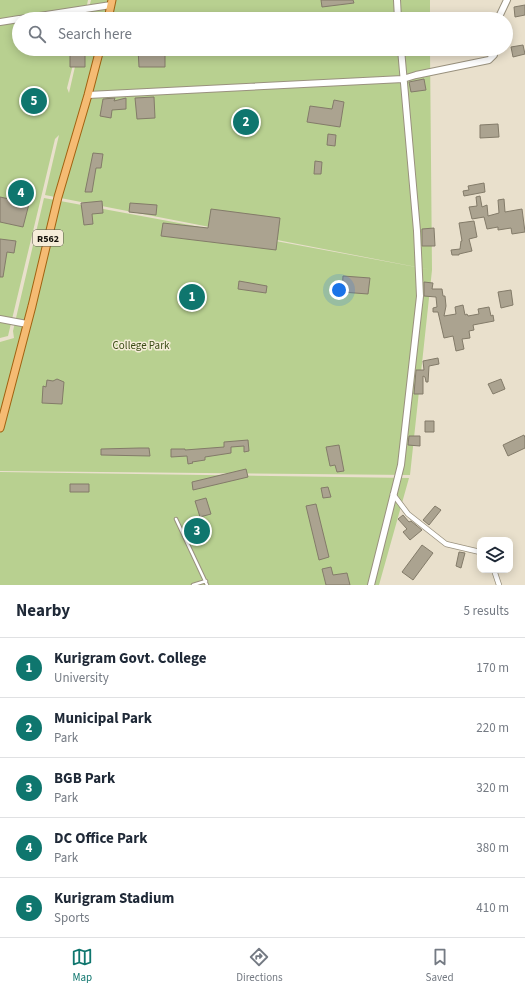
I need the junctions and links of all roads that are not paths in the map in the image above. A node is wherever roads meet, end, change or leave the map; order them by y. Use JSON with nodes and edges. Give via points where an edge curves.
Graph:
{"nodes":[{"id":1,"x":397,"y":0,"type":"edge"},
{"id":2,"x":507,"y":0,"type":"edge"},
{"id":3,"x":112,"y":3,"type":"edge"},
{"id":4,"x":60,"y":12,"type":"edge"},
{"id":5,"x":398,"y":12,"type":"edge"},
{"id":6,"x":501,"y":12,"type":"edge"},
{"id":7,"x":12,"y":20,"type":"edge"},
{"id":8,"x":0,"y":22,"type":"edge"},
{"id":9,"x":98,"y":56,"type":"edge"},
{"id":10,"x":401,"y":56,"type":"edge"},
{"id":11,"x":493,"y":56,"type":"edge"},
{"id":12,"x":403,"y":79,"type":"junction"},
{"id":13,"x":88,"y":95,"type":"junction"},
{"id":14,"x":0,"y":319,"type":"edge"},
{"id":15,"x":27,"y":324,"type":"junction"},
{"id":16,"x":0,"y":428,"type":"edge"},
{"id":17,"x":394,"y":494,"type":"junction"},
{"id":18,"x":176,"y":519,"type":"dead end"},
{"id":19,"x":477,"y":551,"type":"edge"},
{"id":20,"x":495,"y":573,"type":"edge"},
{"id":21,"x":206,"y":581,"type":"junction"},
{"id":22,"x":193,"y":585,"type":"edge"},
{"id":23,"x":207,"y":585,"type":"edge"},
{"id":24,"x":371,"y":585,"type":"edge"},
{"id":25,"x":499,"y":585,"type":"edge"}],
"edges":[{"from":1,"to":5,"type":"street"},
{"from":2,"to":6,"type":"street"},
{"from":3,"to":4,"type":"street"},
{"from":7,"to":8,"type":"street"},
{"from":9,"to":13,"type":"main road","number":"R562"},
{"from":10,"to":12,"type":"street"},
{"from":11,"to":12,"type":"street","via":[[489,60]]},
{"from":12,"to":13,"type":"street"},
{"from":12,"to":17,"type":"street","via":[[417,231],[420,296],[401,465]]},
{"from":13,"to":15,"type":"main road","number":"R562","via":[[58,197]]},
{"from":14,"to":15,"type":"street"},
{"from":15,"to":16,"type":"main road","number":"R562"},
{"from":17,"to":19,"type":"street","via":[[408,514],[446,544]]},
{"from":17,"to":24,"type":"street"},
{"from":18,"to":21,"type":"lane"},
{"from":20,"to":25,"type":"street"},
{"from":21,"to":22,"type":"lane"},
{"from":21,"to":23,"type":"lane"}]}
